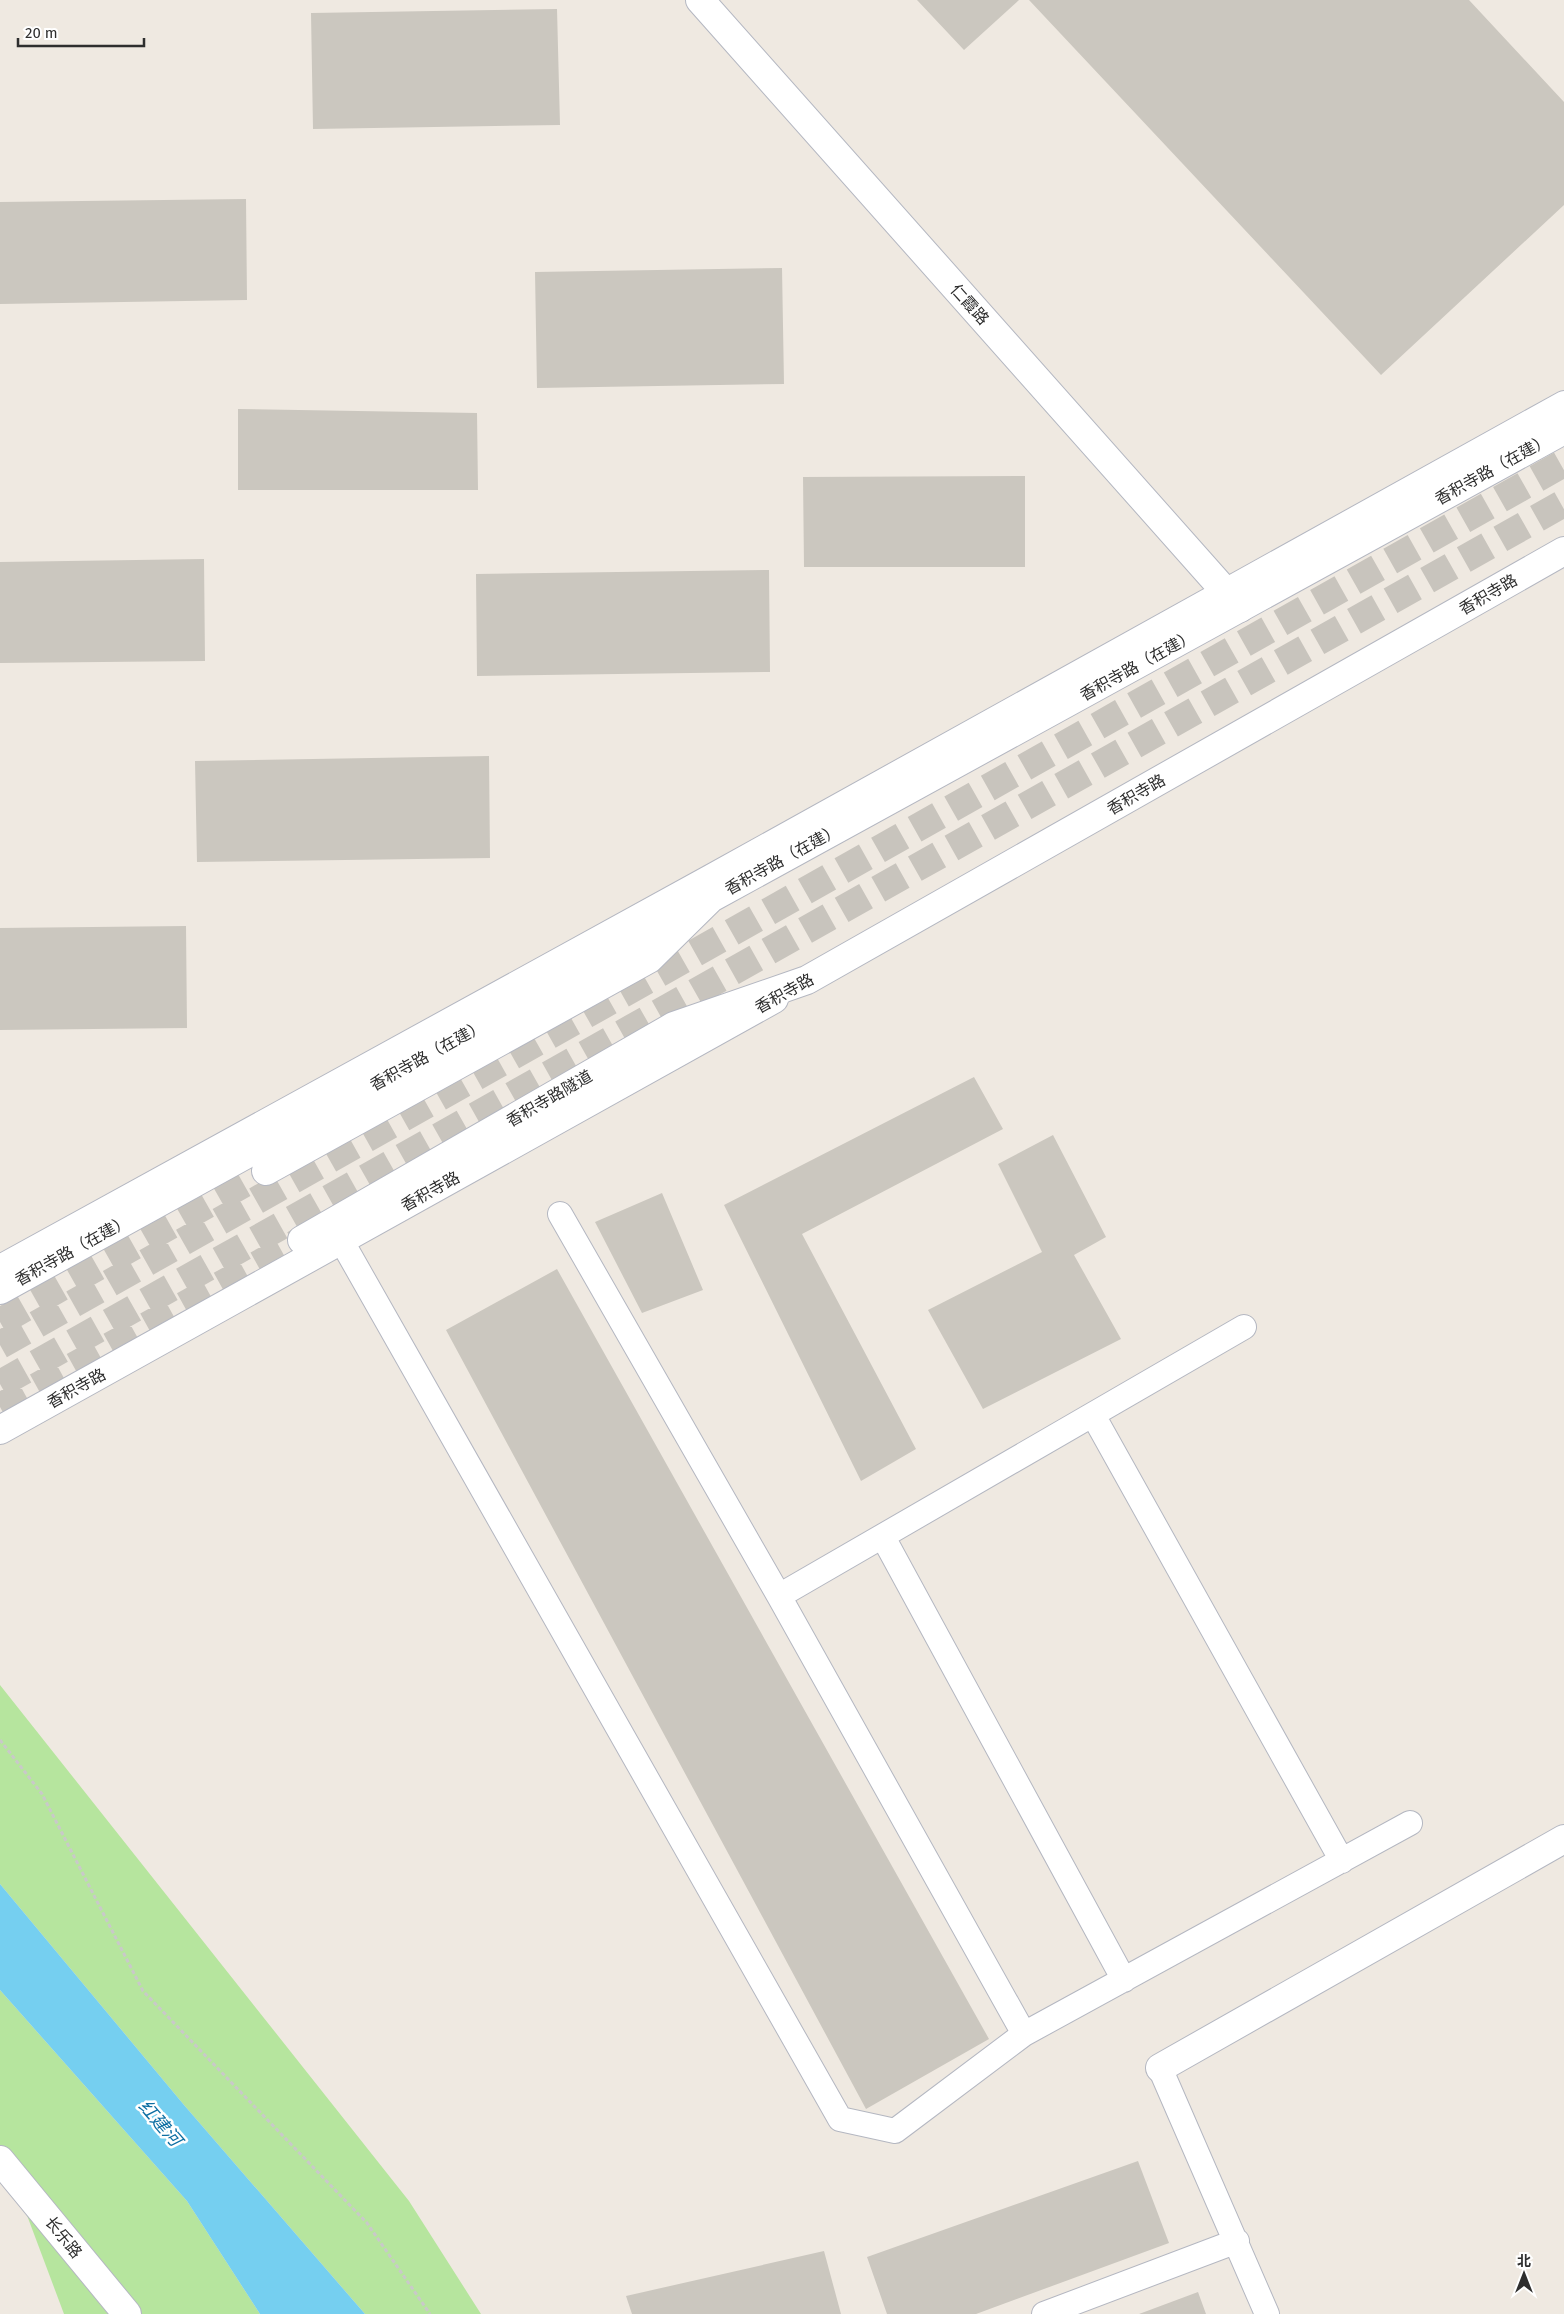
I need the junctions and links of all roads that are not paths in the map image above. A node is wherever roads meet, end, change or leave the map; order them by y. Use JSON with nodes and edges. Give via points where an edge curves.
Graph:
{"nodes":[{"id":1,"x":700,"y":0,"type":"edge"},
{"id":2,"x":1564,"y":403,"type":"edge"},
{"id":3,"x":1564,"y":430,"type":"edge"},
{"id":4,"x":1564,"y":552,"type":"edge"},
{"id":5,"x":1232,"y":600,"type":"junction"},
{"id":6,"x":711,"y":898,"type":"junction"},
{"id":7,"x":807,"y":980,"type":"junction"},
{"id":8,"x":266,"y":1171,"type":"tunnel mouth"},
{"id":9,"x":560,"y":1214,"type":"dead end"},
{"id":10,"x":302,"y":1240,"type":"tunnel mouth"},
{"id":11,"x":341,"y":1240,"type":"junction"},
{"id":12,"x":0,"y":1267,"type":"edge"},
{"id":13,"x":0,"y":1290,"type":"edge"},
{"id":14,"x":1244,"y":1327,"type":"dead end"},
{"id":15,"x":1093,"y":1415,"type":"junction"},
{"id":16,"x":0,"y":1430,"type":"edge"},
{"id":17,"x":883,"y":1537,"type":"junction"},
{"id":18,"x":779,"y":1596,"type":"junction"},
{"id":19,"x":1410,"y":1824,"type":"dead end"},
{"id":20,"x":1564,"y":1839,"type":"edge"},
{"id":21,"x":1342,"y":1861,"type":"junction"},
{"id":22,"x":1124,"y":1980,"type":"junction"},
{"id":23,"x":1024,"y":2034,"type":"junction"},
{"id":24,"x":1160,"y":2068,"type":"joint"},
{"id":25,"x":0,"y":2160,"type":"edge"},
{"id":26,"x":1237,"y":2240,"type":"junction"},
{"id":27,"x":127,"y":2314,"type":"edge"},
{"id":28,"x":1044,"y":2314,"type":"edge"},
{"id":29,"x":1267,"y":2314,"type":"edge"}],
"edges":[{"from":1,"to":5,"type":"street","name":"仁霞路"},
{"from":2,"to":5,"type":"lane"},
{"from":3,"to":5,"type":"street","name":"香积寺路（在建）"},
{"from":4,"to":7,"type":"street","name":"香积寺路"},
{"from":5,"to":6,"type":"street","name":"香积寺路（在建）"},
{"from":5,"to":12,"type":"lane"},
{"from":6,"to":8,"type":"street","via":[[649,959]]},
{"from":6,"to":13,"type":"street","name":"香积寺路（在建）"},
{"from":7,"to":10,"type":"street","name":"香积寺路隧道","via":[[674,1026]]},
{"from":7,"to":11,"type":"street","name":"香积寺路"},
{"from":9,"to":18,"type":"lane"},
{"from":11,"to":16,"type":"street","name":"香积寺路"},
{"from":11,"to":23,"type":"lane","via":[[840,2119],[895,2131]]},
{"from":14,"to":15,"type":"lane"},
{"from":15,"to":17,"type":"lane"},
{"from":15,"to":21,"type":"lane"},
{"from":17,"to":18,"type":"lane"},
{"from":17,"to":22,"type":"lane"},
{"from":18,"to":23,"type":"lane"},
{"from":19,"to":21,"type":"lane"},
{"from":20,"to":24,"type":"street"},
{"from":21,"to":22,"type":"lane"},
{"from":22,"to":23,"type":"lane"},
{"from":24,"to":26,"type":"lane"},
{"from":25,"to":27,"type":"street","name":"长乐路"},
{"from":26,"to":28,"type":"lane"},
{"from":26,"to":29,"type":"lane"}]}
